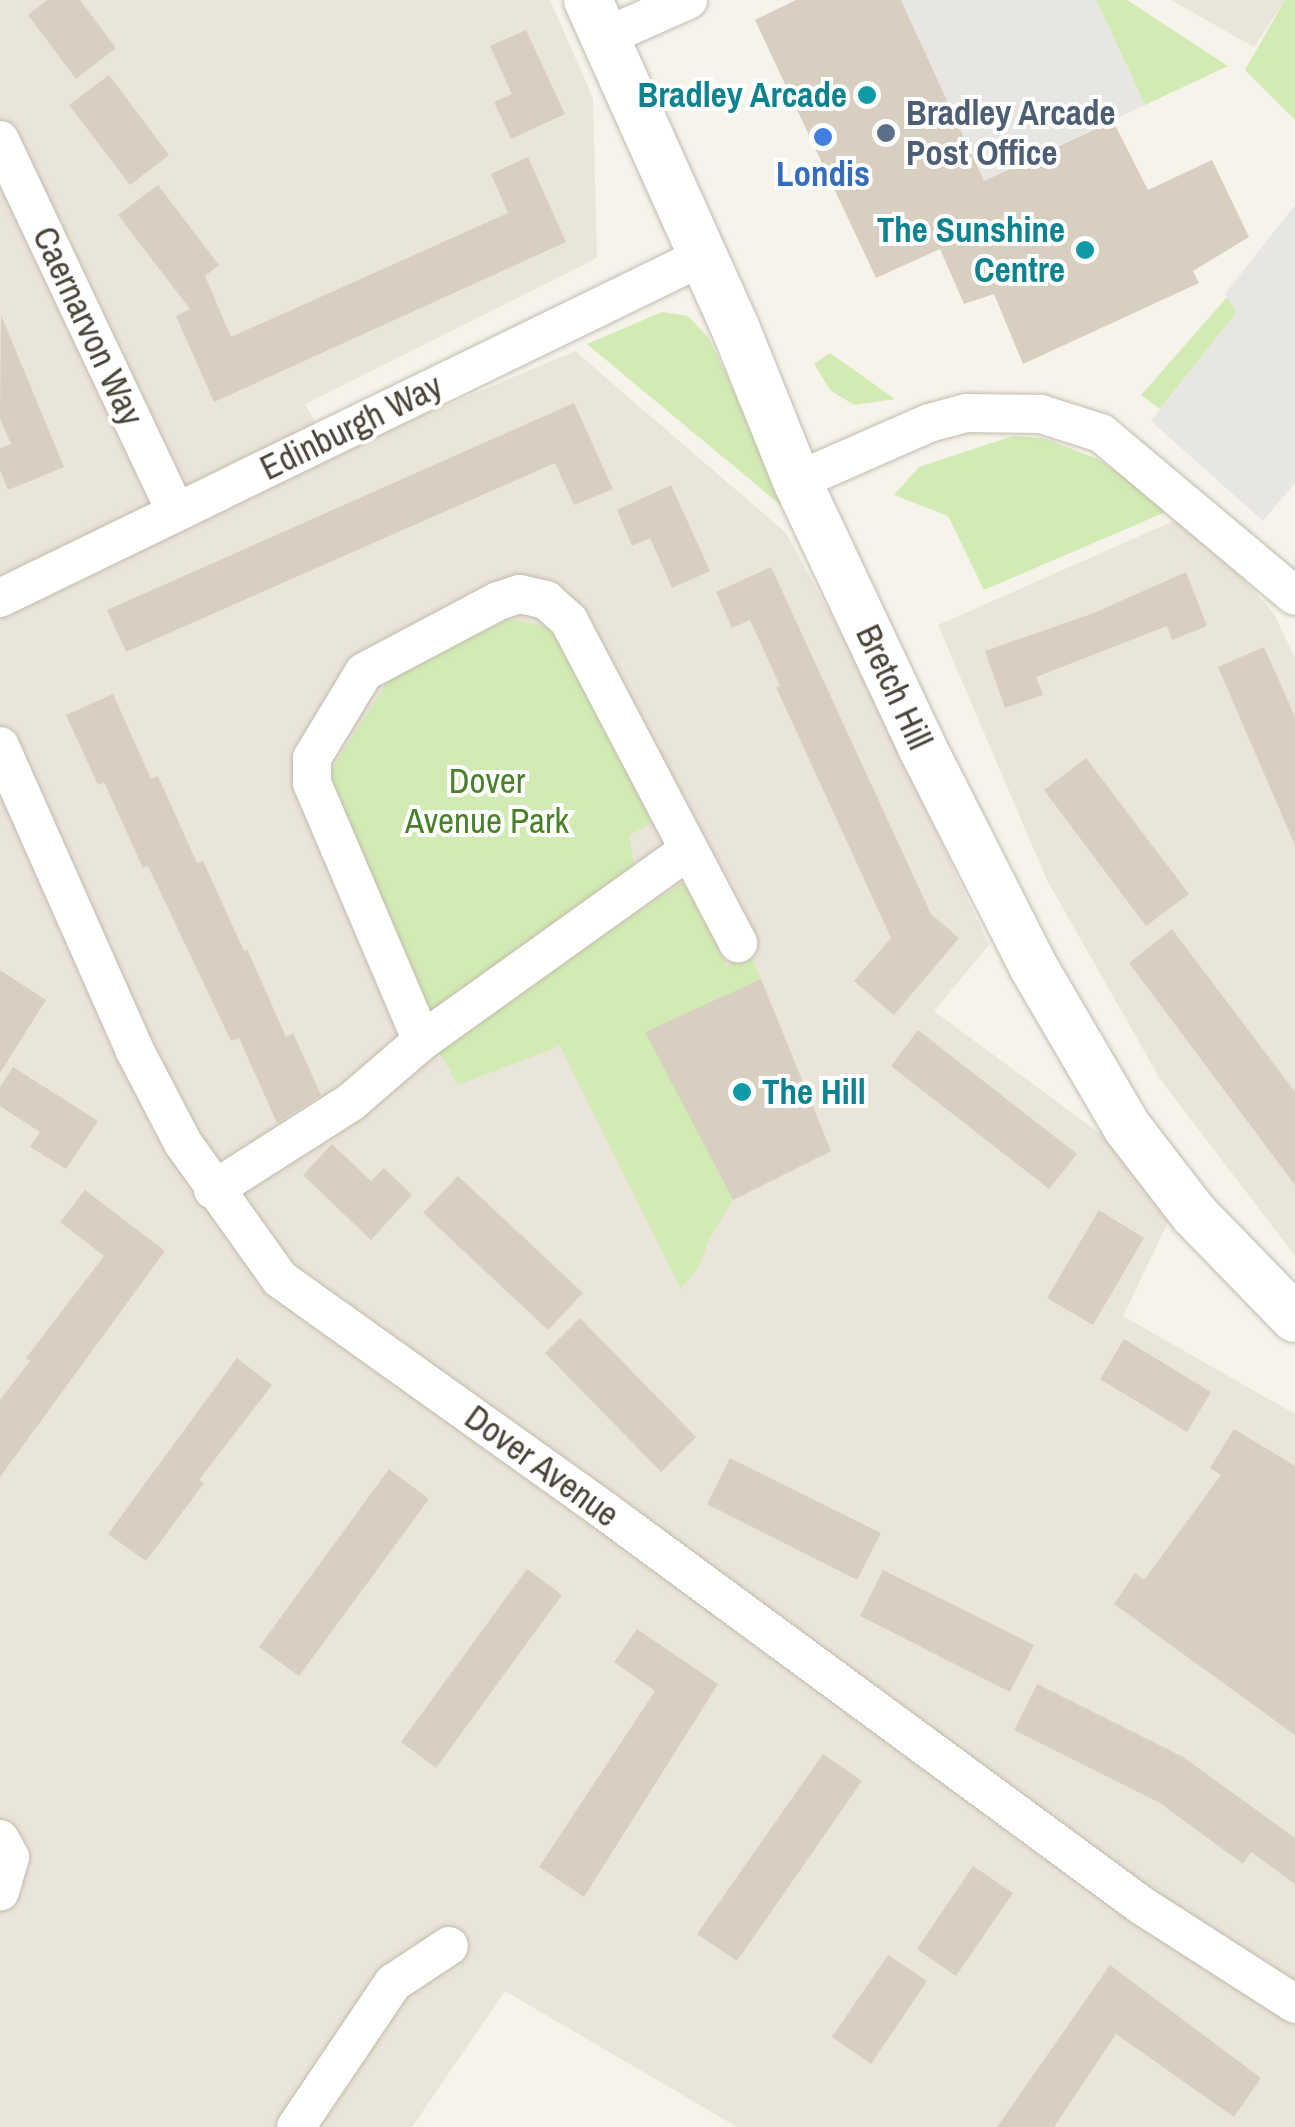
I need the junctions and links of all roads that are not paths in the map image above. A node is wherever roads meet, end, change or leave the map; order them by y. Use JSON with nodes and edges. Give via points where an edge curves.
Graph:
{"nodes":[{"id":1,"x":688,"y":0,"type":"edge"},
{"id":2,"x":596,"y":18,"type":"edge"},
{"id":3,"x":0,"y":140,"type":"edge"},
{"id":4,"x":702,"y":257,"type":"junction"},
{"id":5,"x":797,"y":481,"type":"junction"},
{"id":6,"x":175,"y":511,"type":"junction"},
{"id":7,"x":1295,"y":596,"type":"edge"},
{"id":8,"x":0,"y":598,"type":"edge"},
{"id":9,"x":0,"y":746,"type":"edge"},
{"id":10,"x":689,"y":850,"type":"junction"},
{"id":11,"x":738,"y":943,"type":"dead end"},
{"id":12,"x":422,"y":1041,"type":"junction"},
{"id":13,"x":213,"y":1190,"type":"junction"},
{"id":14,"x":1295,"y":1318,"type":"edge"},
{"id":15,"x":0,"y":1838,"type":"edge"},
{"id":16,"x":0,"y":1892,"type":"edge"},
{"id":17,"x":449,"y":1946,"type":"dead end"},
{"id":18,"x":1295,"y":2004,"type":"edge"},
{"id":19,"x":296,"y":2127,"type":"edge"}],
"edges":[{"from":1,"to":2,"type":"street"},
{"from":2,"to":4,"type":"street","name":"Bretch Hill"},
{"from":3,"to":6,"type":"street","name":"Caernarvon Way"},
{"from":4,"to":5,"type":"street","name":"Bretch Hill"},
{"from":4,"to":6,"type":"street","name":"Edinburgh Way"},
{"from":5,"to":7,"type":"street","via":[[967,412],[1041,414],[1101,432]]},
{"from":5,"to":14,"type":"street","name":"Bretch Hill","via":[[974,853],[1084,1058],[1194,1214]]},
{"from":6,"to":8,"type":"street","name":"Edinburgh Way"},
{"from":9,"to":13,"type":"street","name":"Dover Avenue","via":[[134,1049]]},
{"from":10,"to":11,"type":"street"},
{"from":10,"to":12,"type":"street"},
{"from":10,"to":12,"type":"street","via":[[569,621],[546,600],[520,594],[498,601],[364,672],[312,758],[312,783]]},
{"from":12,"to":13,"type":"street","via":[[351,1102]]},
{"from":13,"to":18,"type":"street","name":"Dover Avenue","via":[[280,1279],[1141,1905]]},
{"from":15,"to":16,"type":"street","via":[[10,1856]]},
{"from":17,"to":19,"type":"street","via":[[394,1982]]}]}
